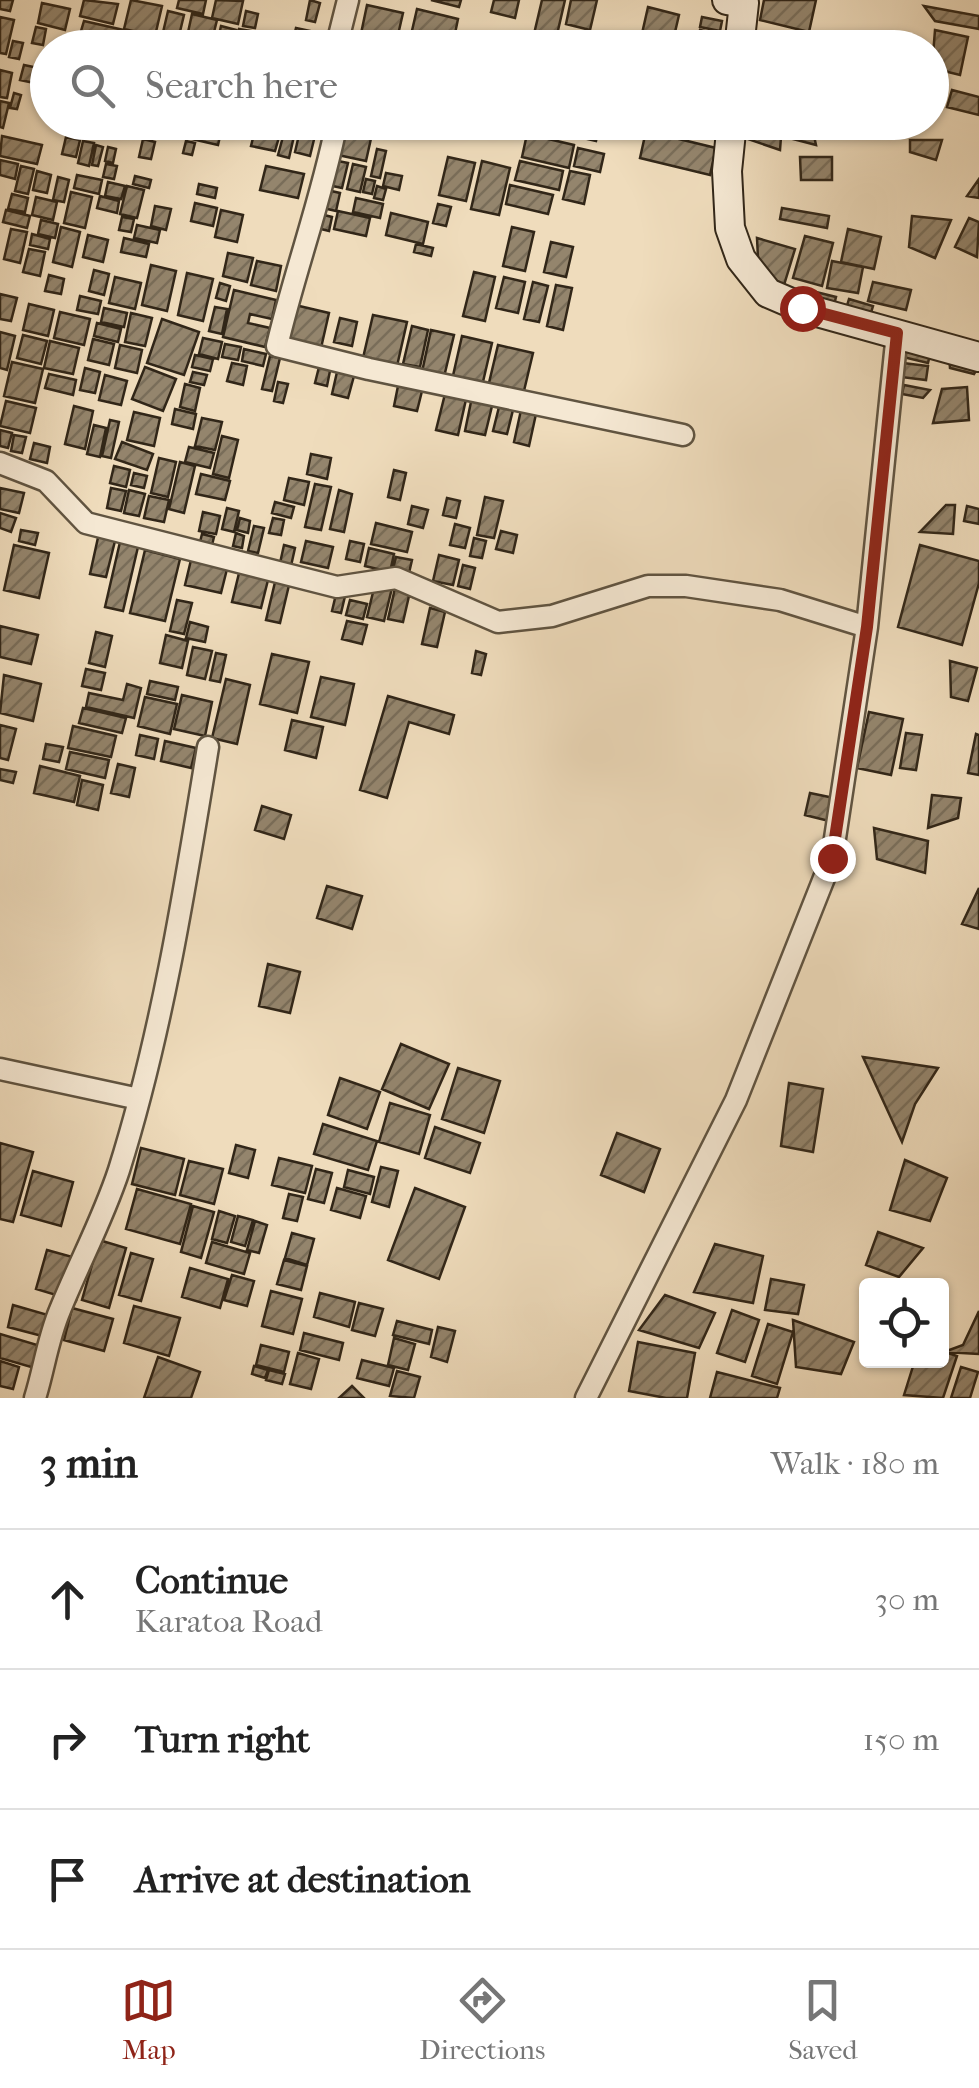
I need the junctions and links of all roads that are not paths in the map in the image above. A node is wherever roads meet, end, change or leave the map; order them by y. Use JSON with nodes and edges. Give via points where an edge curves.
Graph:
{"nodes":[{"id":1,"x":348,"y":0,"type":"edge"},
{"id":2,"x":739,"y":1,"type":"edge"},
{"id":3,"x":340,"y":30,"type":"edge"},
{"id":4,"x":740,"y":30,"type":"edge"},
{"id":5,"x":333,"y":140,"type":"edge"},
{"id":6,"x":730,"y":140,"type":"edge"},
{"id":7,"x":897,"y":333,"type":"junction"},
{"id":8,"x":979,"y":357,"type":"edge"},
{"id":9,"x":683,"y":435,"type":"dead end"},
{"id":10,"x":0,"y":463,"type":"edge"},
{"id":11,"x":867,"y":627,"type":"junction"},
{"id":12,"x":208,"y":747,"type":"dead end"},
{"id":13,"x":0,"y":1069,"type":"edge"},
{"id":14,"x":139,"y":1099,"type":"junction"},
{"id":15,"x":35,"y":1398,"type":"edge"},
{"id":16,"x":586,"y":1398,"type":"edge"}],
"edges":[{"from":1,"to":3,"type":"street"},
{"from":2,"to":4,"type":"street"},
{"from":5,"to":9,"type":"street","via":[[277,346]]},
{"from":6,"to":7,"type":"street","via":[[730,228],[741,258],[768,293]]},
{"from":7,"to":8,"type":"street"},
{"from":7,"to":11,"type":"street"},
{"from":10,"to":11,"type":"street","via":[[46,481],[86,523],[337,586],[396,578],[498,622],[552,616],[648,586],[686,586],[780,600]]},
{"from":11,"to":16,"type":"street","via":[[832,858],[736,1100]]},
{"from":12,"to":14,"type":"street"},
{"from":13,"to":14,"type":"street"},
{"from":14,"to":15,"type":"street","via":[[93,1240],[59,1312]]}]}
